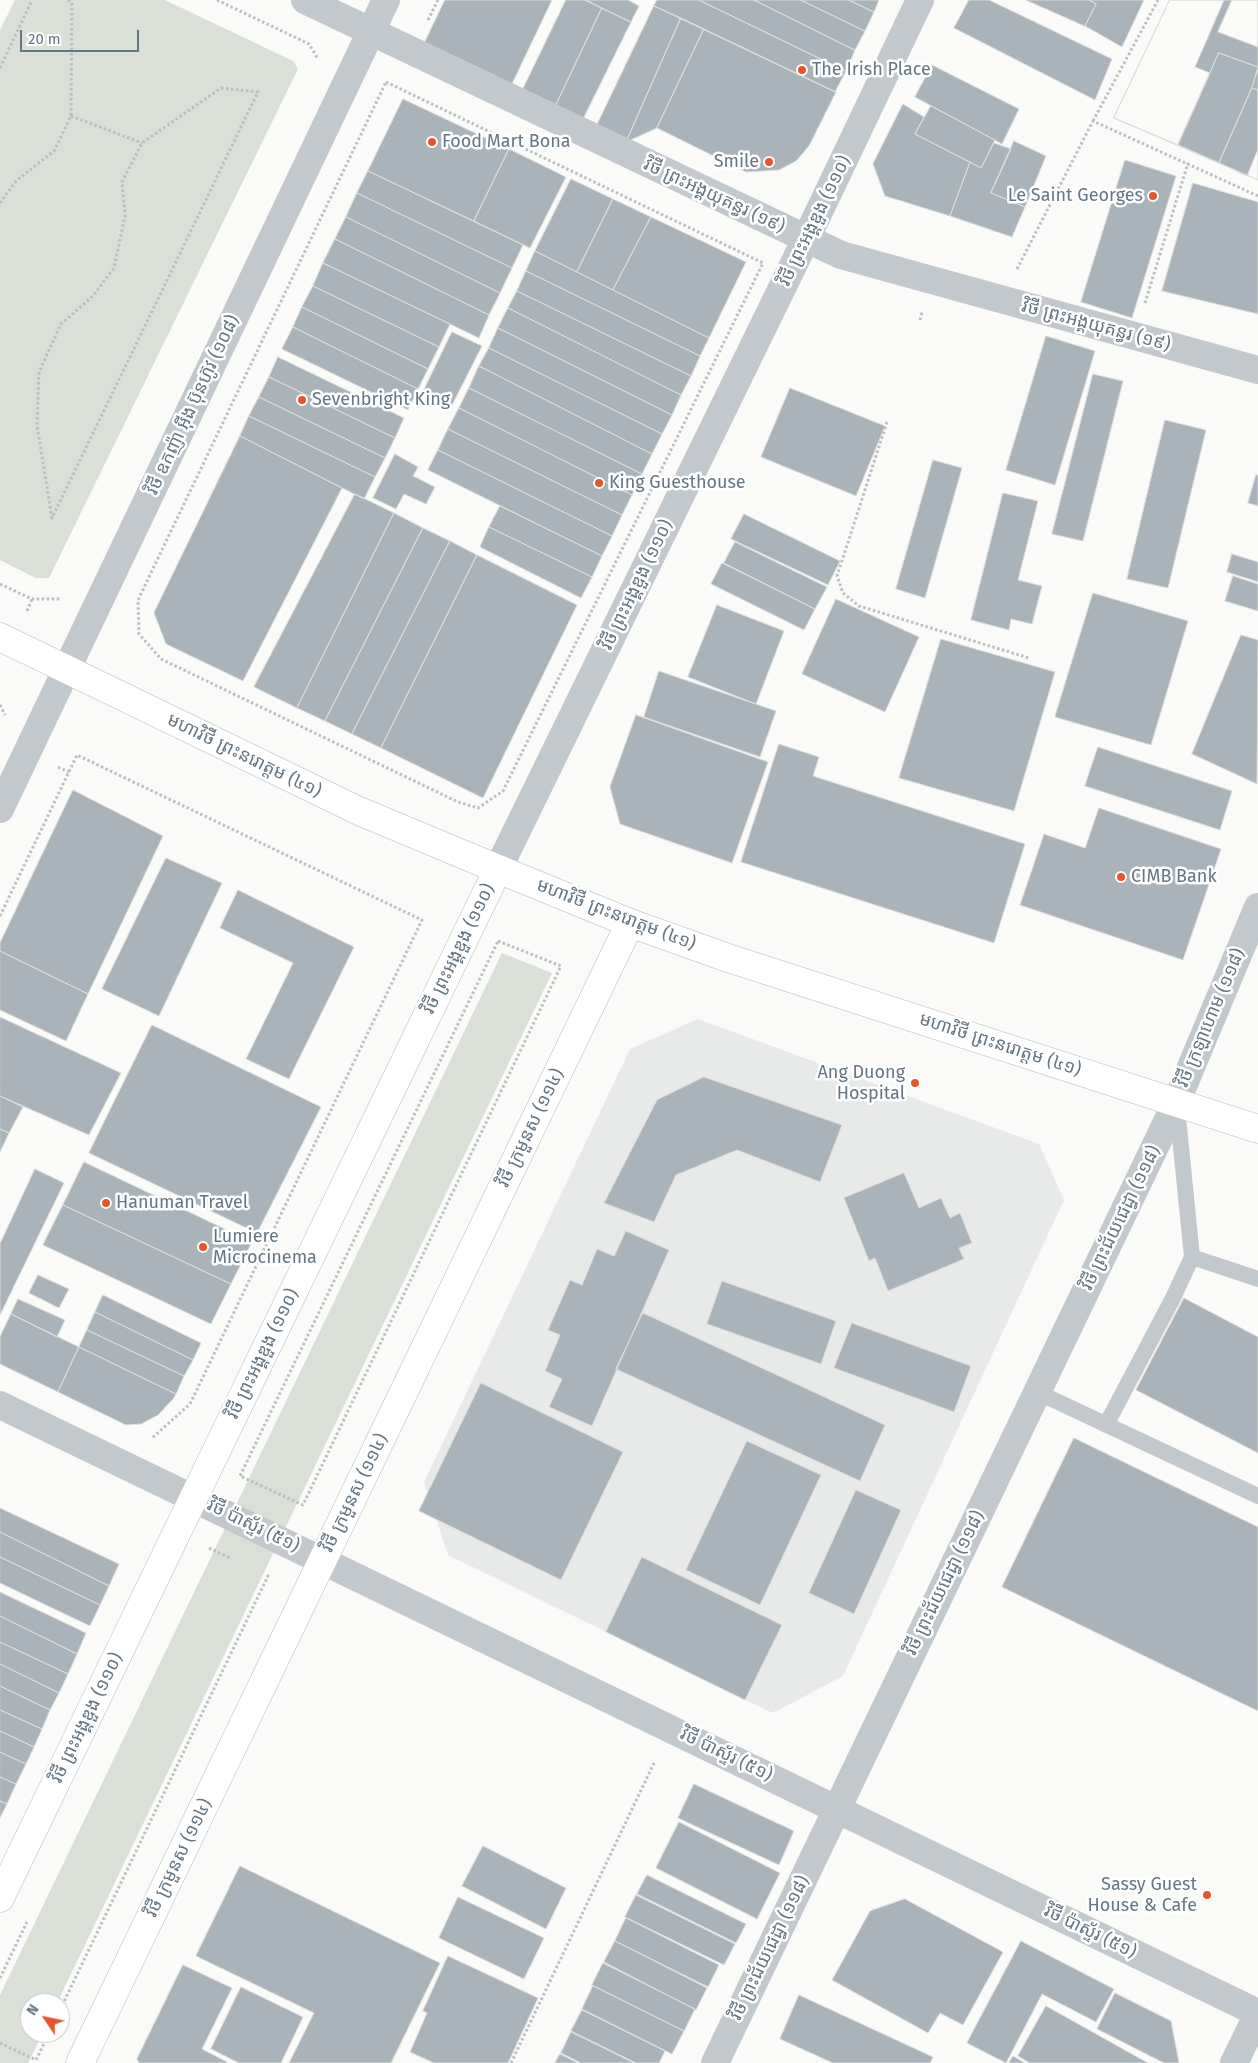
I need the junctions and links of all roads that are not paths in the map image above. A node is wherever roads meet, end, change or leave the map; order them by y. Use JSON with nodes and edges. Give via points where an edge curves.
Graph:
{"nodes":[{"id":1,"x":305,"y":0,"type":"edge"},
{"id":2,"x":386,"y":0,"type":"edge"},
{"id":3,"x":920,"y":0,"type":"edge"},
{"id":4,"x":370,"y":32,"type":"junction"},
{"id":5,"x":806,"y":239,"type":"junction"},
{"id":6,"x":1258,"y":370,"type":"edge"},
{"id":7,"x":0,"y":637,"type":"edge"},
{"id":8,"x":67,"y":670,"type":"junction"},
{"id":9,"x":0,"y":809,"type":"edge"},
{"id":10,"x":498,"y":870,"type":"junction"},
{"id":11,"x":1258,"y":906,"type":"edge"},
{"id":12,"x":630,"y":923,"type":"junction"},
{"id":13,"x":1176,"y":1102,"type":"junction"},
{"id":14,"x":1258,"y":1129,"type":"edge"},
{"id":15,"x":1192,"y":1257,"type":"junction"},
{"id":16,"x":1258,"y":1279,"type":"edge"},
{"id":17,"x":1037,"y":1392,"type":"junction"},
{"id":18,"x":0,"y":1405,"type":"edge"},
{"id":19,"x":1106,"y":1425,"type":"junction"},
{"id":20,"x":1258,"y":1496,"type":"edge"},
{"id":21,"x":194,"y":1498,"type":"junction"},
{"id":22,"x":323,"y":1560,"type":"junction"},
{"id":23,"x":837,"y":1809,"type":"junction"},
{"id":24,"x":0,"y":1898,"type":"edge"},
{"id":25,"x":1258,"y":2014,"type":"edge"},
{"id":26,"x":80,"y":2063,"type":"edge"},
{"id":27,"x":715,"y":2063,"type":"edge"},
{"id":28,"x":1234,"y":2063,"type":"edge"}],
"edges":[{"from":1,"to":4,"type":"street","name":"វិថី ព្រះអង្គយុគន្ធរ (១៩)"},
{"from":2,"to":4,"type":"street","name":"វិថី ឧកញ៉ា អ៊ីង ប៊ុនហ៊ូវ (១០៨)"},
{"from":3,"to":5,"type":"street","name":"វិថី ព្រះអង្គឌួង (១១០)"},
{"from":4,"to":5,"type":"street","name":"វិថី ព្រះអង្គយុគន្ធរ (១៩)"},
{"from":4,"to":8,"type":"street","name":"វិថី ឧកញ៉ា អ៊ីង ប៊ុនហ៊ូវ (១០៨)"},
{"from":5,"to":6,"type":"street","name":"វិថី ព្រះអង្គយុគន្ធរ (១៩)","via":[[841,255]]},
{"from":5,"to":10,"type":"street","name":"វិថី ព្រះអង្គឌួង (១១០)"},
{"from":7,"to":8,"type":"main road","name":"មហាវិថី ព្រះនរោត្តម (៤១)"},
{"from":8,"to":9,"type":"street","name":"វិថី ឧកញ៉ា អ៊ីង ប៊ុនហ៊ូវ (១០៨)"},
{"from":8,"to":10,"type":"main road","name":"មហាវិថី ព្រះនរោត្តម (៤១)","via":[[359,811]]},
{"from":10,"to":12,"type":"main road","name":"មហាវិថី ព្រះនរោត្តម (៤១)"},
{"from":10,"to":21,"type":"main road","name":"វិថី ព្រះអង្គឌួង (១១០)"},
{"from":11,"to":13,"type":"street","name":"វិថី ក្រឡាហោម (១១៨)"},
{"from":12,"to":13,"type":"main road","name":"មហាវិថី ព្រះនរោត្តម (៤១)","via":[[728,958]]},
{"from":12,"to":22,"type":"main road","name":"វិថី ក្រមួនស (១១៤)"},
{"from":13,"to":14,"type":"main road","name":"មហាវិថី ព្រះនរោត្តម (៤១)"},
{"from":13,"to":15,"type":"lane"},
{"from":13,"to":17,"type":"street","name":"វិថី ព្រះជ័យជេដ្ធា (១១៨)"},
{"from":15,"to":16,"type":"lane"},
{"from":15,"to":19,"type":"lane"},
{"from":17,"to":19,"type":"lane"},
{"from":17,"to":23,"type":"street","name":"វិថី ព្រះជ័យជេដ្ធា (១១៨)"},
{"from":18,"to":21,"type":"street","name":"វិថី ប៉ាស្ទ័រ (៥១)"},
{"from":19,"to":20,"type":"lane"},
{"from":21,"to":22,"type":"street","name":"វិថី ប៉ាស្ទ័រ (៥១)"},
{"from":21,"to":24,"type":"main road","name":"វិថី ព្រះអង្គឌួង (១១០)"},
{"from":22,"to":23,"type":"street","name":"វិថី ប៉ាស្ទ័រ (៥១)"},
{"from":22,"to":26,"type":"main road","name":"វិថី ក្រមួនស (១១៤)"},
{"from":23,"to":25,"type":"street","name":"វិថី ប៉ាស្ទ័រ (៥១)"},
{"from":23,"to":27,"type":"street","name":"វិថី ព្រះជ័យជេដ្ធា (១១៨)"},
{"from":25,"to":28,"type":"street"}]}
